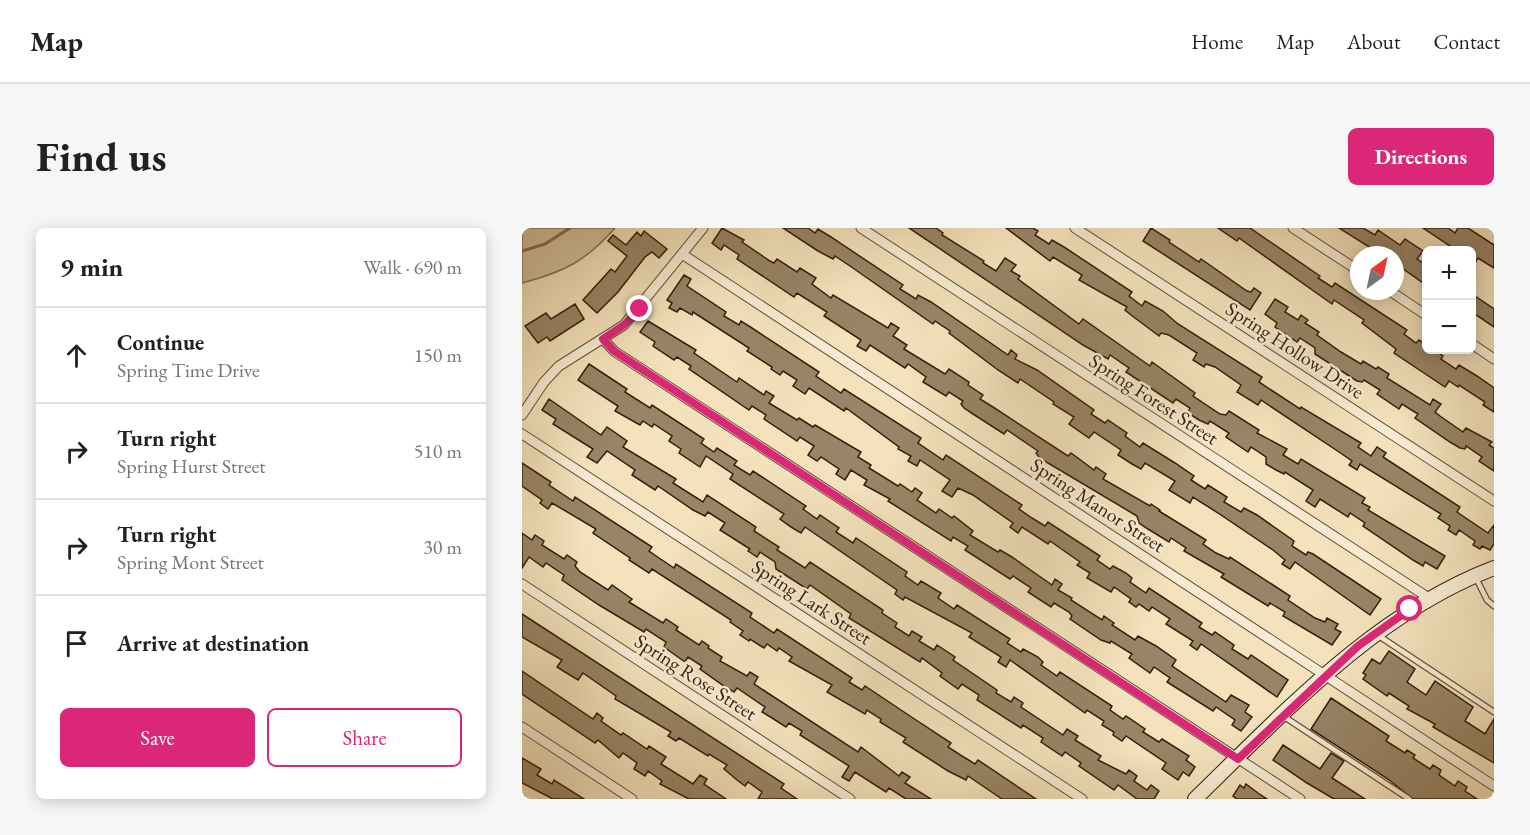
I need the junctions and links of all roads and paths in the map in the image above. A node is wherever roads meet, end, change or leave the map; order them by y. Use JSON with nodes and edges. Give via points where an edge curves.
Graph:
{"nodes":[{"id":1,"x":703,"y":228,"type":"edge"},
{"id":2,"x":861,"y":228,"type":"edge"},
{"id":3,"x":1076,"y":228,"type":"edge"},
{"id":4,"x":1293,"y":228,"type":"edge"},
{"id":5,"x":682,"y":254,"type":"junction"},
{"id":6,"x":1350,"y":265,"type":"edge"},
{"id":7,"x":1404,"y":300,"type":"edge"},
{"id":8,"x":1422,"y":312,"type":"edge"},
{"id":9,"x":603,"y":339,"type":"junction"},
{"id":10,"x":1476,"y":347,"type":"edge"},
{"id":11,"x":1494,"y":359,"type":"edge"},
{"id":12,"x":522,"y":415,"type":"edge"},
{"id":13,"x":522,"y":434,"type":"edge"},
{"id":14,"x":1494,"y":501,"type":"edge"},
{"id":15,"x":1494,"y":568,"type":"edge"},
{"id":16,"x":1475,"y":575,"type":"junction"},
{"id":17,"x":522,"y":584,"type":"edge"},
{"id":18,"x":1429,"y":598,"type":"junction"},
{"id":19,"x":1494,"y":606,"type":"edge"},
{"id":20,"x":1374,"y":633,"type":"junction"},
{"id":21,"x":1326,"y":675,"type":"junction"},
{"id":22,"x":1494,"y":712,"type":"edge"},
{"id":23,"x":1283,"y":716,"type":"junction"},
{"id":24,"x":522,"y":727,"type":"edge"},
{"id":25,"x":1238,"y":759,"type":"junction"},
{"id":26,"x":1494,"y":786,"type":"edge"},
{"id":27,"x":632,"y":799,"type":"edge"},
{"id":28,"x":850,"y":799,"type":"edge"},
{"id":29,"x":1082,"y":799,"type":"edge"},
{"id":30,"x":1195,"y":799,"type":"edge"},
{"id":31,"x":1300,"y":799,"type":"edge"},
{"id":32,"x":1409,"y":799,"type":"edge"}],
"edges":[{"from":1,"to":5,"type":"street"},
{"from":2,"to":18,"type":"street","name":"Spring Forest Street"},
{"from":3,"to":14,"type":"street","name":"Spring Hollow Drive"},
{"from":4,"to":6,"type":"street"},
{"from":5,"to":9,"type":"street","via":[[640,309]]},
{"from":5,"to":21,"type":"street","name":"Spring Manor Street"},
{"from":7,"to":8,"type":"street"},
{"from":9,"to":12,"type":"street","via":[[559,366]]},
{"from":9,"to":25,"type":"street","via":[[614,351]]},
{"from":10,"to":11,"type":"street"},
{"from":13,"to":29,"type":"street","name":"Spring Lark Street"},
{"from":15,"to":16,"type":"street"},
{"from":16,"to":18,"type":"street"},
{"from":16,"to":19,"type":"lane"},
{"from":17,"to":28,"type":"street","name":"Spring Rose Street"},
{"from":18,"to":20,"type":"street"},
{"from":20,"to":21,"type":"street"},
{"from":20,"to":22,"type":"lane"},
{"from":21,"to":23,"type":"street"},
{"from":21,"to":26,"type":"street","name":"Spring Manor Street"},
{"from":23,"to":25,"type":"street"},
{"from":23,"to":32,"type":"lane"},
{"from":24,"to":27,"type":"street"},
{"from":25,"to":30,"type":"street"},
{"from":25,"to":31,"type":"street"}]}
